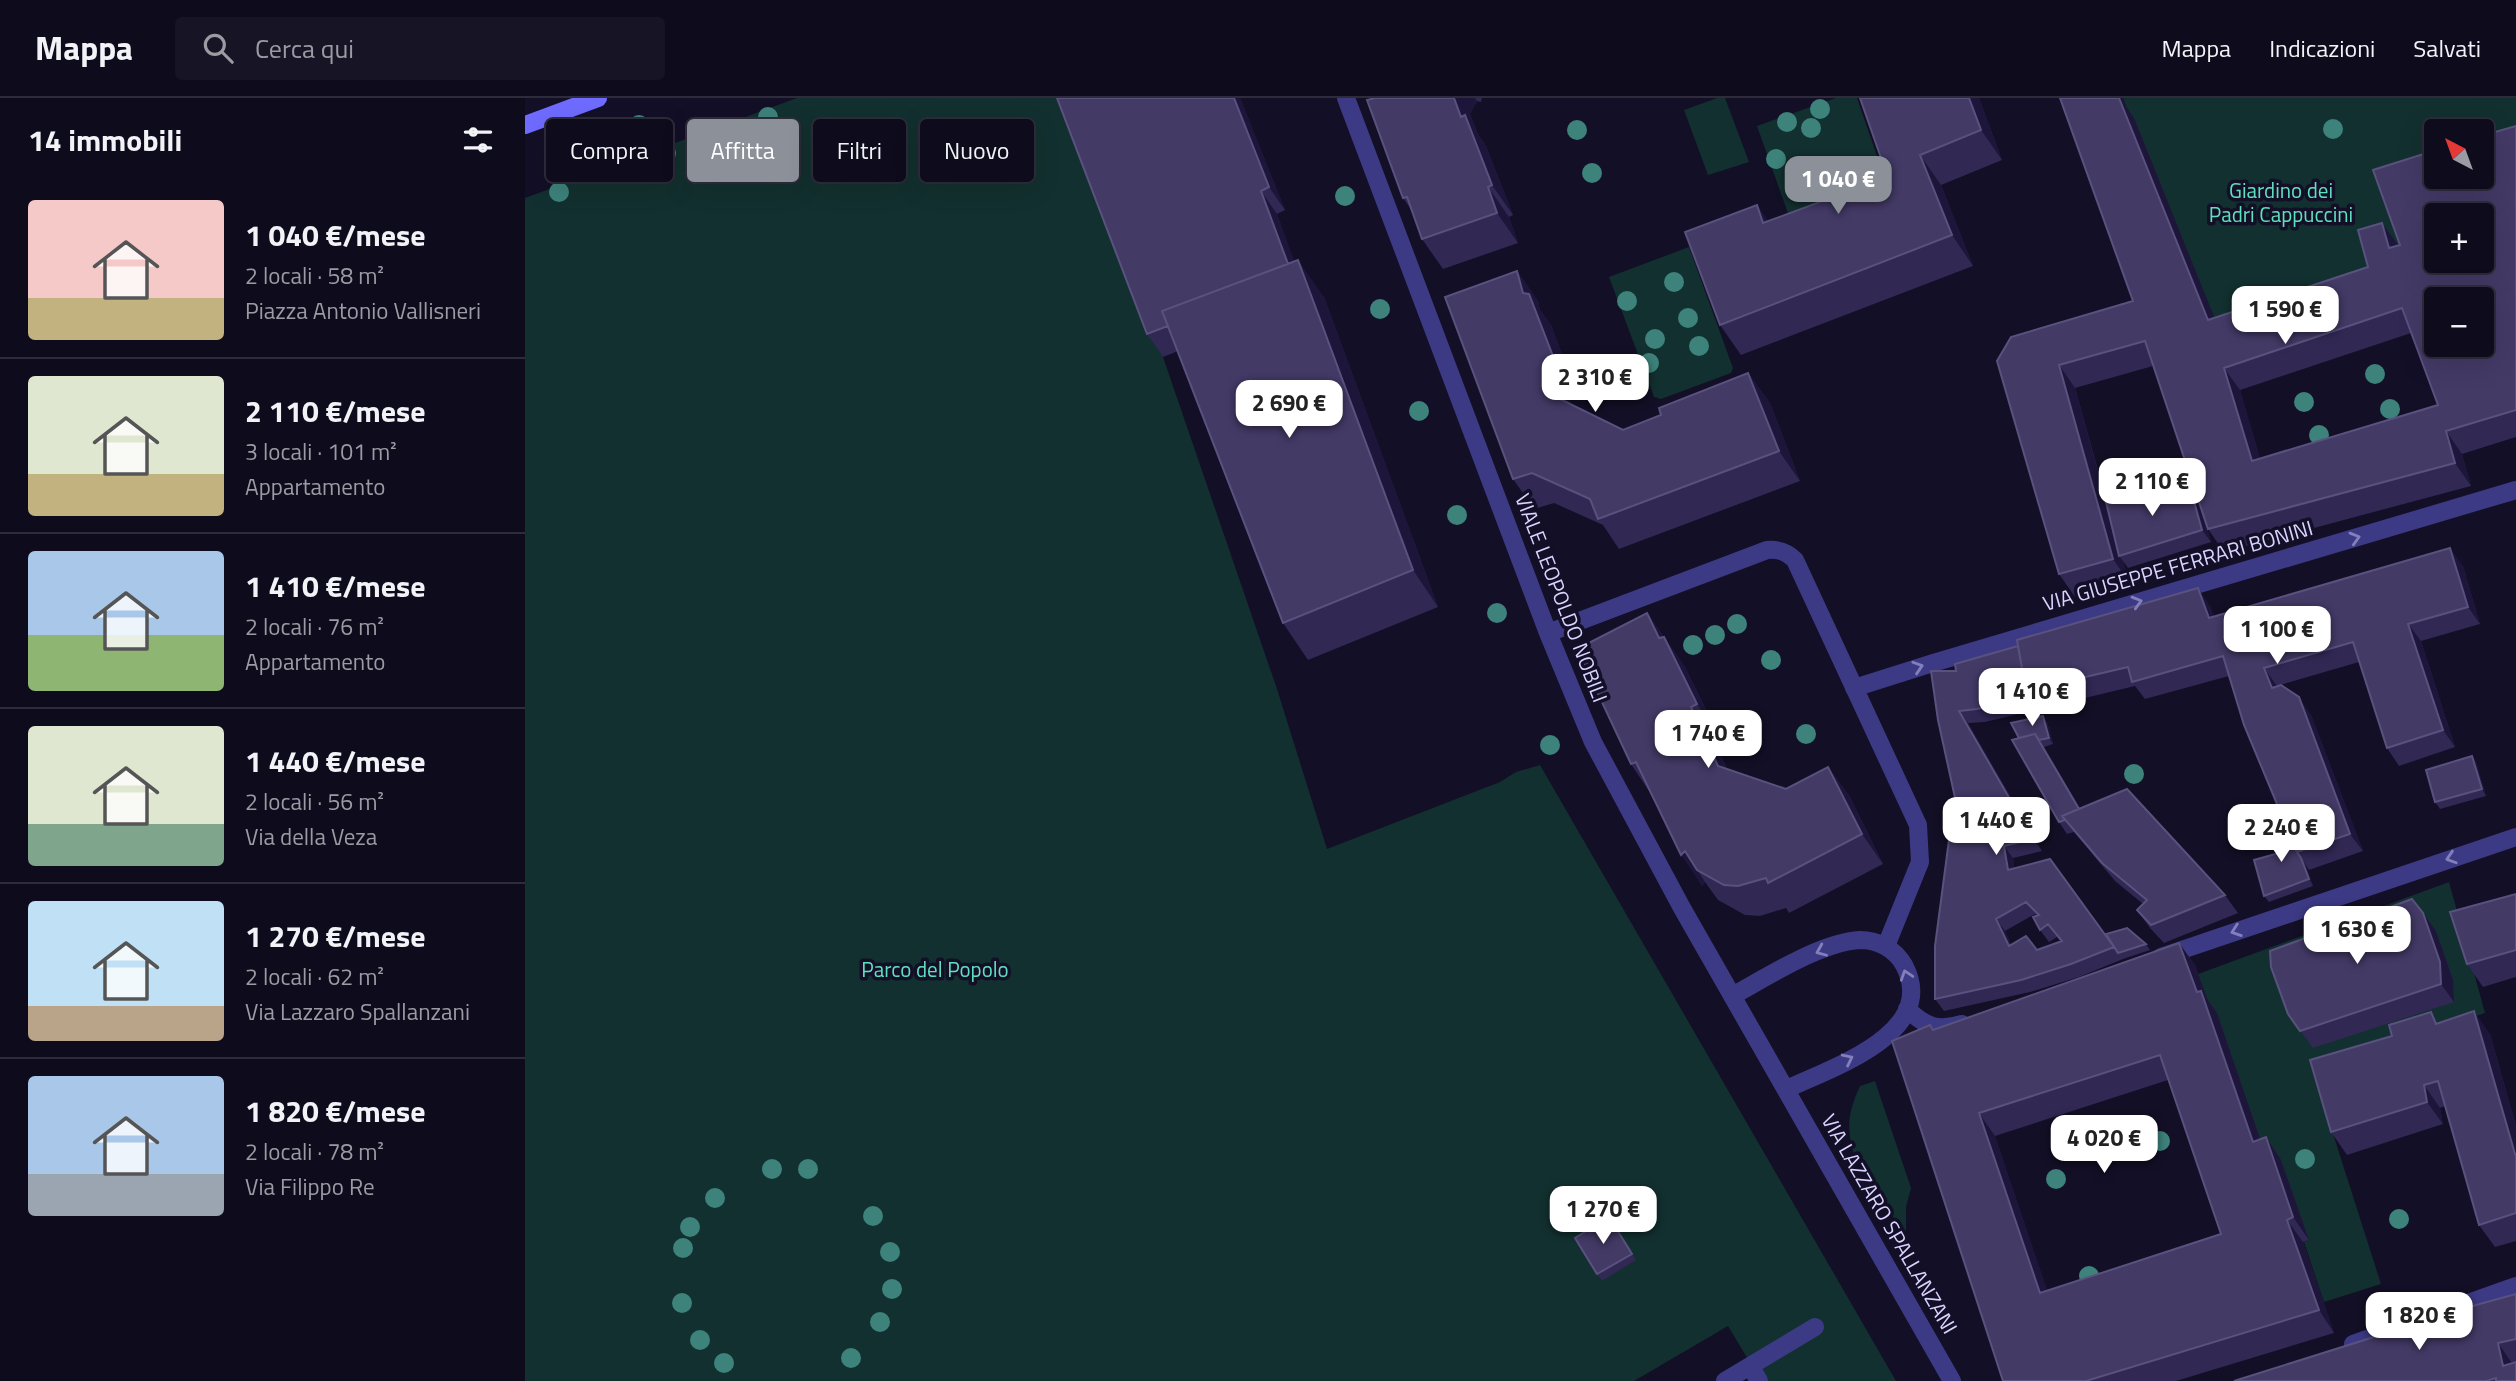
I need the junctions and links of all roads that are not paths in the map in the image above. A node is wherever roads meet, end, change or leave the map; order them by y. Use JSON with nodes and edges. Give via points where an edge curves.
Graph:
{"nodes":[{"id":1,"x":598,"y":98,"type":"edge"},
{"id":2,"x":1346,"y":98,"type":"edge"},
{"id":3,"x":525,"y":125,"type":"edge"},
{"id":4,"x":2516,"y":491,"type":"edge"},
{"id":5,"x":1548,"y":633,"type":"junction"},
{"id":6,"x":1854,"y":688,"type":"junction"},
{"id":7,"x":2516,"y":837,"type":"edge"},
{"id":8,"x":1886,"y":946,"type":"junction"},
{"id":9,"x":2149,"y":962,"type":"edge"},
{"id":10,"x":1732,"y":996,"type":"junction"},
{"id":11,"x":1907,"y":1009,"type":"junction"},
{"id":12,"x":1983,"y":1018,"type":"edge"},
{"id":13,"x":1787,"y":1089,"type":"junction"},
{"id":14,"x":2516,"y":1286,"type":"edge"},
{"id":15,"x":1815,"y":1327,"type":"dead end"},
{"id":16,"x":2341,"y":1348,"type":"edge"},
{"id":17,"x":1755,"y":1373,"type":"edge"},
{"id":18,"x":1725,"y":1381,"type":"edge"},
{"id":19,"x":1952,"y":1381,"type":"edge"}],
"edges":[{"from":1,"to":3,"type":"main road"},
{"from":2,"to":5,"type":"street","name":"VIALE LEOPOLDO NOBILI"},
{"from":6,"to":4,"type":"street","name":"VIA GIUSEPPE FERRARI BONINI","one_way":true},
{"from":5,"to":6,"type":"street","via":[[1776,549],[1795,560]]},
{"from":5,"to":10,"type":"street","name":"VIALE LEOPOLDO NOBILI","via":[[1597,749]]},
{"from":6,"to":8,"type":"street","via":[[1920,837],[1920,862]]},
{"from":7,"to":9,"type":"street","one_way":true},
{"from":8,"to":10,"type":"street","one_way":true,"via":[[1860,940],[1823,949]]},
{"from":11,"to":8,"type":"street","one_way":true,"via":[[1907,975]]},
{"from":10,"to":13,"type":"street","name":"VIALE LEOPOLDO NOBILI"},
{"from":11,"to":12,"type":"street","via":[[1922,1023],[1938,1028]]},
{"from":13,"to":11,"type":"street","one_way":true,"via":[[1889,1036]]},
{"from":13,"to":19,"type":"street","name":"VIA LAZZARO SPALLANZANI"},
{"from":14,"to":16,"type":"street"},
{"from":15,"to":17,"type":"street"},
{"from":17,"to":18,"type":"street"}]}
